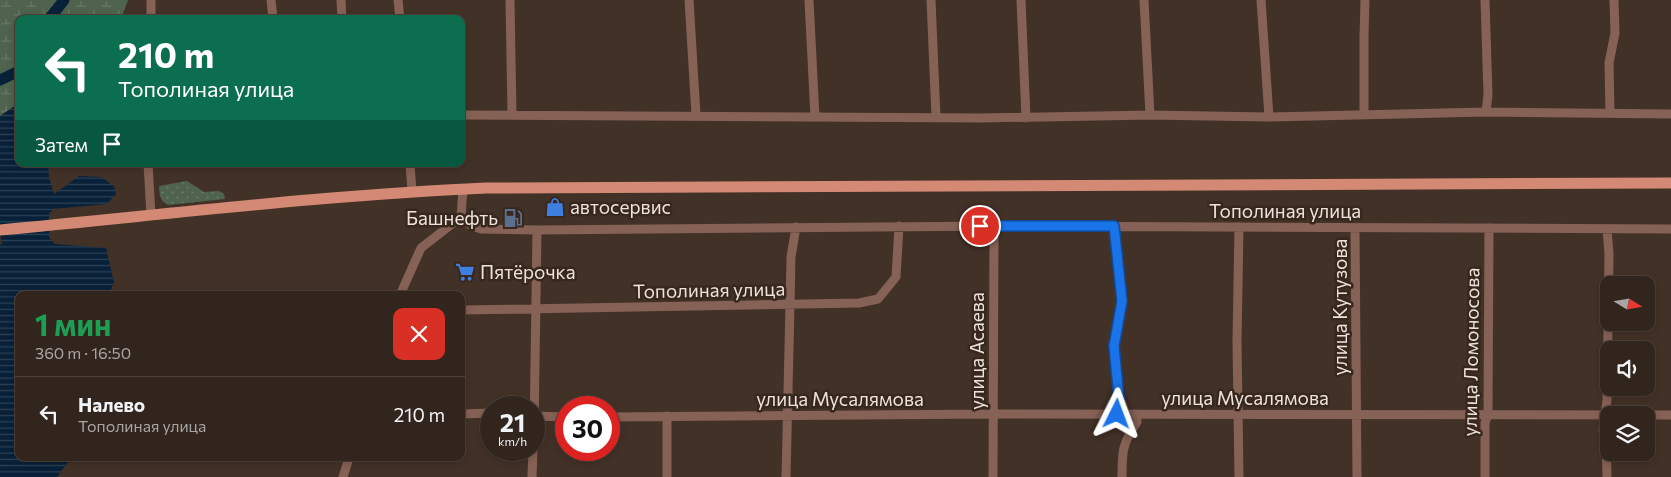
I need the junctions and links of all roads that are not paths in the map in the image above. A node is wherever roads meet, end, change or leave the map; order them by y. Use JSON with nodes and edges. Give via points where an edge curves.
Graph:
{"nodes":[{"id":1,"x":151,"y":0,"type":"edge"},
{"id":2,"x":271,"y":0,"type":"edge"},
{"id":3,"x":340,"y":0,"type":"edge"},
{"id":4,"x":398,"y":0,"type":"edge"},
{"id":5,"x":510,"y":0,"type":"edge"},
{"id":6,"x":689,"y":0,"type":"edge"},
{"id":7,"x":809,"y":0,"type":"edge"},
{"id":8,"x":931,"y":0,"type":"edge"},
{"id":9,"x":1021,"y":0,"type":"edge"},
{"id":10,"x":1144,"y":0,"type":"edge"},
{"id":11,"x":1260,"y":0,"type":"edge"},
{"id":12,"x":1365,"y":0,"type":"edge"},
{"id":13,"x":1485,"y":0,"type":"edge"},
{"id":14,"x":1614,"y":0,"type":"edge"},
{"id":15,"x":151,"y":15,"type":"edge"},
{"id":16,"x":272,"y":15,"type":"edge"},
{"id":17,"x":342,"y":15,"type":"edge"},
{"id":18,"x":400,"y":15,"type":"edge"},
{"id":19,"x":1486,"y":112,"type":"junction"},
{"id":20,"x":512,"y":114,"type":"junction"},
{"id":21,"x":1610,"y":114,"type":"junction"},
{"id":22,"x":1671,"y":114,"type":"edge"},
{"id":23,"x":465,"y":115,"type":"edge"},
{"id":24,"x":696,"y":115,"type":"junction"},
{"id":25,"x":1364,"y":115,"type":"junction"},
{"id":26,"x":1150,"y":116,"type":"junction"},
{"id":27,"x":816,"y":117,"type":"junction"},
{"id":28,"x":936,"y":117,"type":"junction"},
{"id":29,"x":1268,"y":117,"type":"junction"},
{"id":30,"x":1026,"y":118,"type":"junction"},
{"id":31,"x":148,"y":167,"type":"edge"},
{"id":32,"x":410,"y":167,"type":"edge"},
{"id":33,"x":1671,"y":183,"type":"edge"},
{"id":34,"x":462,"y":189,"type":"junction"},
{"id":35,"x":412,"y":191,"type":"junction"},
{"id":36,"x":151,"y":214,"type":"junction"},
{"id":37,"x":461,"y":217,"type":"junction"},
{"id":38,"x":899,"y":226,"type":"junction"},
{"id":39,"x":994,"y":226,"type":"junction"},
{"id":40,"x":1114,"y":226,"type":"junction"},
{"id":41,"x":796,"y":227,"type":"junction"},
{"id":42,"x":1239,"y":227,"type":"junction"},
{"id":43,"x":1355,"y":228,"type":"junction"},
{"id":44,"x":1489,"y":228,"type":"junction"},
{"id":45,"x":1607,"y":229,"type":"junction"},
{"id":46,"x":1671,"y":229,"type":"edge"},
{"id":47,"x":0,"y":230,"type":"edge"},
{"id":48,"x":537,"y":230,"type":"junction"},
{"id":49,"x":402,"y":291,"type":"edge"},
{"id":50,"x":790,"y":305,"type":"junction"},
{"id":51,"x":536,"y":309,"type":"junction"},
{"id":52,"x":465,"y":310,"type":"edge"},
{"id":53,"x":534,"y":396,"type":"edge"},
{"id":54,"x":1606,"y":406,"type":"edge"},
{"id":55,"x":480,"y":413,"type":"edge"},
{"id":56,"x":465,"y":414,"type":"edge"},
{"id":57,"x":993,"y":414,"type":"junction"},
{"id":58,"x":1117,"y":414,"type":"junction"},
{"id":59,"x":1136,"y":414,"type":"junction"},
{"id":60,"x":1239,"y":414,"type":"junction"},
{"id":61,"x":1357,"y":414,"type":"junction"},
{"id":62,"x":1488,"y":414,"type":"junction"},
{"id":63,"x":1600,"y":414,"type":"edge"},
{"id":64,"x":1655,"y":414,"type":"edge"},
{"id":65,"x":1671,"y":414,"type":"edge"},
{"id":66,"x":667,"y":416,"type":"junction"},
{"id":67,"x":786,"y":416,"type":"junction"},
{"id":68,"x":620,"y":417,"type":"edge"},
{"id":69,"x":348,"y":461,"type":"edge"},
{"id":70,"x":533,"y":461,"type":"edge"},
{"id":71,"x":1607,"y":461,"type":"edge"},
{"id":72,"x":343,"y":477,"type":"edge"},
{"id":73,"x":532,"y":477,"type":"edge"},
{"id":74,"x":667,"y":477,"type":"edge"},
{"id":75,"x":786,"y":477,"type":"edge"},
{"id":76,"x":993,"y":477,"type":"edge"},
{"id":77,"x":1122,"y":477,"type":"edge"},
{"id":78,"x":1239,"y":477,"type":"edge"},
{"id":79,"x":1357,"y":477,"type":"edge"},
{"id":80,"x":1485,"y":477,"type":"edge"},
{"id":81,"x":1607,"y":477,"type":"edge"}],
"edges":[{"from":1,"to":15,"type":"street"},
{"from":2,"to":16,"type":"street"},
{"from":3,"to":17,"type":"street"},
{"from":4,"to":18,"type":"street"},
{"from":5,"to":20,"type":"street"},
{"from":6,"to":24,"type":"street"},
{"from":7,"to":27,"type":"street"},
{"from":8,"to":28,"type":"street"},
{"from":9,"to":30,"type":"street"},
{"from":10,"to":26,"type":"street"},
{"from":11,"to":29,"type":"street"},
{"from":12,"to":25,"type":"street"},
{"from":13,"to":19,"type":"street"},
{"from":14,"to":21,"type":"street","via":[[1615,33],[1609,63]]},
{"from":19,"to":21,"type":"street"},
{"from":19,"to":25,"type":"street"},
{"from":20,"to":23,"type":"street"},
{"from":20,"to":24,"type":"street"},
{"from":21,"to":22,"type":"street"},
{"from":24,"to":27,"type":"street"},
{"from":25,"to":29,"type":"street"},
{"from":26,"to":29,"type":"street"},
{"from":26,"to":30,"type":"street"},
{"from":27,"to":28,"type":"street"},
{"from":28,"to":30,"type":"street"},
{"from":31,"to":36,"type":"street"},
{"from":32,"to":35,"type":"street"},
{"from":33,"to":34,"type":"main road"},
{"from":34,"to":35,"type":"main road"},
{"from":34,"to":37,"type":"street"},
{"from":35,"to":36,"type":"main road"},
{"from":36,"to":47,"type":"main road"},
{"from":37,"to":48,"type":"street","name":"Тополиная улица","via":[[480,229]]},
{"from":37,"to":49,"type":"street","via":[[421,248]]},
{"from":38,"to":39,"type":"street","name":"Тополиная улица"},
{"from":38,"to":41,"type":"street","name":"Тополиная улица"},
{"from":38,"to":50,"type":"street","name":"Тополиная улица","via":[[896,276],[878,299]]},
{"from":39,"to":40,"type":"street","name":"Тополиная улица"},
{"from":39,"to":57,"type":"street","name":"улица Асаева"},
{"from":40,"to":42,"type":"street","name":"Тополиная улица"},
{"from":40,"to":58,"type":"street","via":[[1122,301],[1114,346]]},
{"from":41,"to":48,"type":"street","name":"Тополиная улица"},
{"from":41,"to":50,"type":"street","via":[[791,256]]},
{"from":42,"to":43,"type":"street","name":"Тополиная улица"},
{"from":42,"to":60,"type":"street"},
{"from":43,"to":44,"type":"street","name":"Тополиная улица"},
{"from":43,"to":61,"type":"street","name":"улица Кутузова"},
{"from":44,"to":45,"type":"street","name":"Тополиная улица"},
{"from":44,"to":62,"type":"street","name":"улица Ломоносова"},
{"from":45,"to":46,"type":"street","name":"Тополиная улица"},
{"from":45,"to":54,"type":"street"},
{"from":48,"to":51,"type":"street"},
{"from":50,"to":51,"type":"street","name":"Тополиная улица"},
{"from":50,"to":67,"type":"street"},
{"from":51,"to":52,"type":"street","name":"Тополиная улица"},
{"from":51,"to":53,"type":"street"},
{"from":55,"to":56,"type":"street"},
{"from":57,"to":58,"type":"street","name":"улица Мусалямова"},
{"from":57,"to":67,"type":"street","name":"улица Мусалямова"},
{"from":57,"to":76,"type":"street","name":"улица Асаева"},
{"from":58,"to":59,"type":"street","name":"улица Мусалямова"},
{"from":59,"to":60,"type":"street","name":"улица Мусалямова"},
{"from":59,"to":77,"type":"street","via":[[1137,422],[1122,450]]},
{"from":60,"to":61,"type":"street","name":"улица Мусалямова"},
{"from":60,"to":78,"type":"street"},
{"from":61,"to":62,"type":"street","name":"улица Мусалямова"},
{"from":61,"to":79,"type":"street","name":"улица Кутузова"},
{"from":62,"to":63,"type":"street","name":"улица Мусалямова"},
{"from":62,"to":80,"type":"street","name":"улица Ломоносова","via":[[1485,423]]},
{"from":64,"to":65,"type":"street","name":"улица Мусалямова"},
{"from":66,"to":67,"type":"street","name":"улица Мусалямова"},
{"from":66,"to":68,"type":"street","name":"улица Мусалямова"},
{"from":66,"to":74,"type":"street"},
{"from":67,"to":75,"type":"street"},
{"from":69,"to":72,"type":"street"},
{"from":70,"to":73,"type":"street"},
{"from":71,"to":81,"type":"street"}]}
